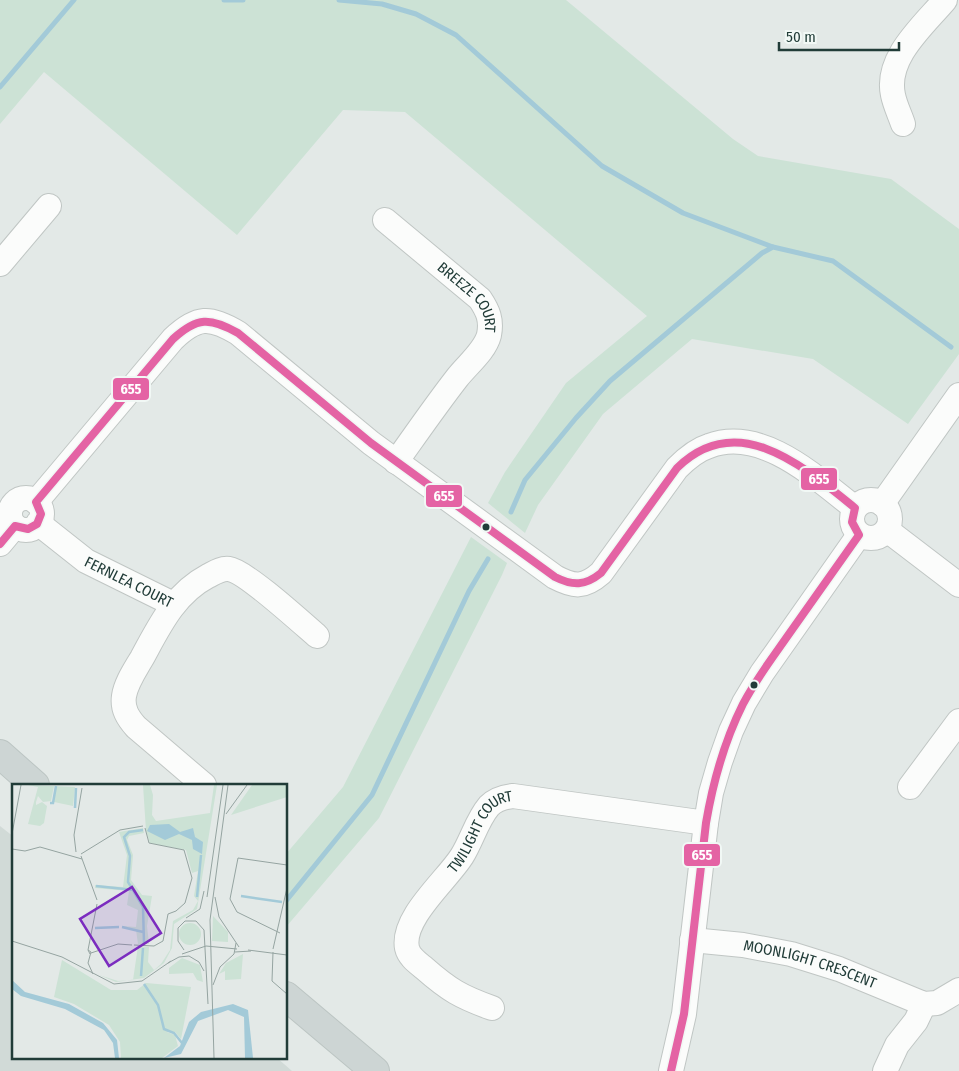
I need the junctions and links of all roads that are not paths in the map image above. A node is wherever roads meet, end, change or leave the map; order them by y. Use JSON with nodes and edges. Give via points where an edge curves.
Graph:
{"nodes":[{"id":1,"x":945,"y":0,"type":"edge"},
{"id":2,"x":904,"y":124,"type":"dead end"},
{"id":3,"x":49,"y":206,"type":"dead end"},
{"id":4,"x":385,"y":220,"type":"dead end"},
{"id":5,"x":0,"y":264,"type":"edge"},
{"id":6,"x":959,"y":395,"type":"edge"},
{"id":7,"x":396,"y":462,"type":"junction"},
{"id":8,"x":882,"y":504,"type":"junction"},
{"id":9,"x":855,"y":508,"type":"junction"},
{"id":10,"x":21,"y":509,"type":"edge"},
{"id":11,"x":887,"y":530,"type":"junction"},
{"id":12,"x":859,"y":535,"type":"junction"},
{"id":13,"x":0,"y":544,"type":"edge"},
{"id":14,"x":959,"y":585,"type":"edge"},
{"id":15,"x":173,"y":604,"type":"junction"},
{"id":16,"x":317,"y":636,"type":"dead end"},
{"id":17,"x":959,"y":721,"type":"edge"},
{"id":18,"x":0,"y":754,"type":"edge"},
{"id":19,"x":33,"y":784,"type":"edge"},
{"id":20,"x":203,"y":784,"type":"edge"},
{"id":21,"x":910,"y":787,"type":"dead end"},
{"id":22,"x":706,"y":823,"type":"junction"},
{"id":23,"x":692,"y":940,"type":"junction"},
{"id":24,"x":959,"y":990,"type":"edge"},
{"id":25,"x":288,"y":998,"type":"edge"},
{"id":26,"x":924,"y":1004,"type":"junction"},
{"id":27,"x":492,"y":1008,"type":"dead end"},
{"id":28,"x":375,"y":1071,"type":"edge"},
{"id":29,"x":671,"y":1071,"type":"edge"},
{"id":30,"x":885,"y":1071,"type":"edge"}],
"edges":[{"from":1,"to":2,"type":"street","via":[[894,65],[893,95]]},
{"from":3,"to":5,"type":"street"},
{"from":4,"to":7,"type":"street","name":"BREEZE COURT","via":[[480,299],[489,313],[491,324],[480,349]]},
{"from":6,"to":8,"type":"street"},
{"from":7,"to":9,"type":"street","via":[[569,585],[581,585],[601,573],[677,468],[708,446],[729,441],[748,442],[770,449]]},
{"from":7,"to":10,"type":"street","via":[[238,333],[212,321],[196,322],[173,339]]},
{"from":8,"to":9,"type":"street","via":[[871,500]]},
{"from":8,"to":11,"type":"street","via":[[887,508],[890,519]]},
{"from":9,"to":12,"type":"street","via":[[852,525]]},
{"from":10,"to":13,"type":"street"},
{"from":10,"to":15,"type":"street","name":"FERNLEA COURT","via":[[86,561]]},
{"from":11,"to":12,"type":"street","via":[[877,538]]},
{"from":11,"to":14,"type":"street"},
{"from":12,"to":22,"type":"street","via":[[744,703],[720,762]]},
{"from":15,"to":16,"type":"street","name":"FERNLEA COURT","via":[[204,578],[230,569],[251,581]]},
{"from":15,"to":20,"type":"street","via":[[130,680],[124,696],[124,708],[136,727]]},
{"from":17,"to":21,"type":"street"},
{"from":18,"to":19,"type":"main road"},
{"from":22,"to":23,"type":"street"},
{"from":22,"to":27,"type":"street","name":"TWILIGHT COURT","via":[[513,796],[502,797],[490,805],[462,857],[416,915],[407,940],[408,950],[414,959],[442,984],[467,999]]},
{"from":23,"to":26,"type":"street","name":"MOONLIGHT CRESCENT","via":[[791,954],[839,969]]},
{"from":23,"to":29,"type":"street","via":[[684,1014]]},
{"from":24,"to":26,"type":"street","via":[[937,1003]]},
{"from":25,"to":28,"type":"main road"},
{"from":26,"to":30,"type":"street","via":[[916,1021],[897,1045]]}]}
